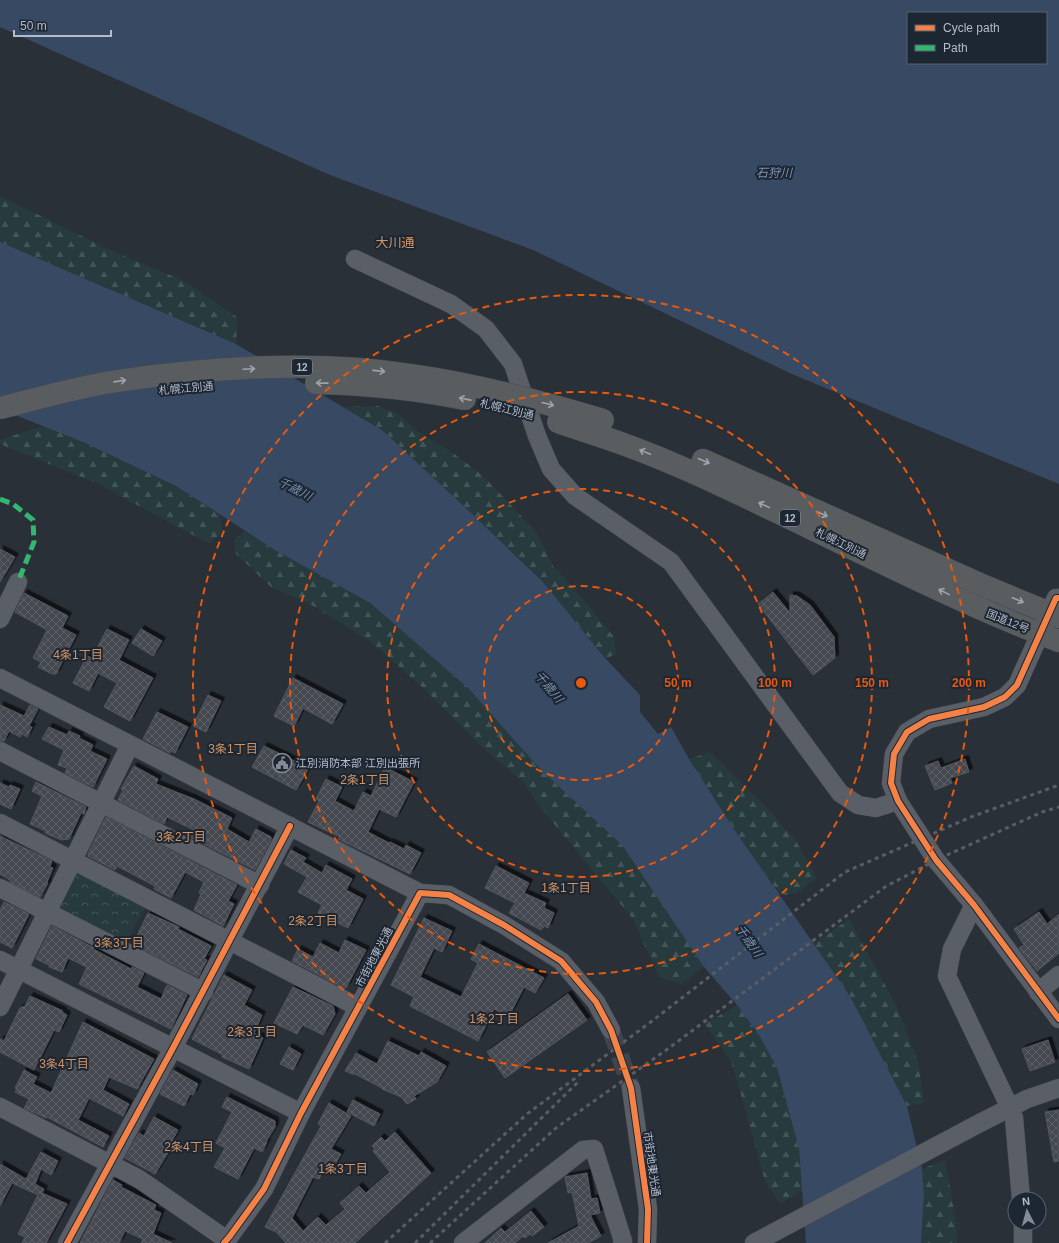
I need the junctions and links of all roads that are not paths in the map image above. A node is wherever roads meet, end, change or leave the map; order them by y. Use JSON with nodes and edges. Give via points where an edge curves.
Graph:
{"nodes":[{"id":1,"x":355,"y":259,"type":"dead end"},
{"id":2,"x":0,"y":408,"type":"edge"},
{"id":3,"x":0,"y":423,"type":"edge"},
{"id":4,"x":600,"y":427,"type":"junction"},
{"id":5,"x":18,"y":582,"type":"dead end"},
{"id":6,"x":982,"y":585,"type":"joint"},
{"id":7,"x":979,"y":609,"type":"joint"},
{"id":8,"x":1056,"y":610,"type":"edge"},
{"id":9,"x":0,"y":619,"type":"edge"},
{"id":10,"x":1049,"y":638,"type":"edge"},
{"id":11,"x":0,"y":678,"type":"edge"},
{"id":12,"x":130,"y":745,"type":"junction"},
{"id":13,"x":0,"y":751,"type":"edge"},
{"id":14,"x":898,"y":801,"type":"junction"},
{"id":15,"x":101,"y":803,"type":"junction"},
{"id":16,"x":0,"y":823,"type":"edge"},
{"id":17,"x":290,"y":826,"type":"junction"},
{"id":18,"x":72,"y":860,"type":"junction"},
{"id":19,"x":260,"y":884,"type":"junction"},
{"id":20,"x":0,"y":888,"type":"edge"},
{"id":21,"x":420,"y":893,"type":"junction"},
{"id":22,"x":974,"y":905,"type":"junction"},
{"id":23,"x":47,"y":912,"type":"junction"},
{"id":24,"x":230,"y":942,"type":"junction"},
{"id":25,"x":0,"y":960,"type":"edge"},
{"id":26,"x":19,"y":970,"type":"junction"},
{"id":27,"x":1059,"y":975,"type":"edge"},
{"id":28,"x":204,"y":992,"type":"junction"},
{"id":29,"x":1038,"y":992,"type":"junction"},
{"id":30,"x":0,"y":1007,"type":"edge"},
{"id":31,"x":358,"y":1007,"type":"junction"},
{"id":32,"x":1059,"y":1019,"type":"edge"},
{"id":33,"x":611,"y":1030,"type":"tunnel mouth"},
{"id":34,"x":173,"y":1048,"type":"junction"},
{"id":35,"x":630,"y":1088,"type":"tunnel mouth"},
{"id":36,"x":1059,"y":1088,"type":"edge"},
{"id":37,"x":0,"y":1108,"type":"edge"},
{"id":38,"x":1010,"y":1108,"type":"junction"},
{"id":39,"x":301,"y":1114,"type":"junction"},
{"id":40,"x":110,"y":1164,"type":"junction"},
{"id":41,"x":1020,"y":1191,"type":"edge"},
{"id":42,"x":1023,"y":1231,"type":"edge"},
{"id":43,"x":225,"y":1241,"type":"edge"},
{"id":44,"x":67,"y":1243,"type":"edge"},
{"id":45,"x":463,"y":1243,"type":"edge"},
{"id":46,"x":622,"y":1243,"type":"edge"},
{"id":47,"x":647,"y":1243,"type":"edge"},
{"id":48,"x":754,"y":1243,"type":"edge"},
{"id":49,"x":1023,"y":1243,"type":"edge"}],
"edges":[{"from":1,"to":14,"type":"street","via":[[451,304],[486,328],[513,364],[551,469],[575,496],[671,562],[840,793],[858,805],[876,808]]},
{"from":2,"to":4,"type":"highway","name":"札幌江別通","number":"12","one_way":true,"bridge":true,"via":[[109,383],[152,377],[204,371],[296,367],[359,369],[458,382],[550,404]]},
{"from":4,"to":3,"type":"highway","name":"札幌江別通","number":"12","one_way":true,"bridge":true,"via":[[461,398],[408,390],[365,385],[279,382],[216,385],[111,396]]},
{"from":4,"to":6,"type":"highway","name":"札幌江別通","number":"12","one_way":true,"via":[[638,432]]},
{"from":7,"to":4,"type":"highway","name":"札幌江別通","number":"12","one_way":true},
{"from":5,"to":9,"type":"street"},
{"from":6,"to":8,"type":"highway","name":"国道12号","number":"12","one_way":true},
{"from":7,"to":10,"type":"highway","name":"国道12号","number":"12"},
{"from":8,"to":10,"type":"street"},
{"from":10,"to":14,"type":"street","via":[[1017,685],[1005,697],[984,707],[929,719],[907,732],[894,754],[891,783]]},
{"from":11,"to":12,"type":"street"},
{"from":12,"to":15,"type":"street"},
{"from":12,"to":17,"type":"street"},
{"from":13,"to":15,"type":"street"},
{"from":14,"to":22,"type":"street","via":[[936,860]]},
{"from":15,"to":18,"type":"street"},
{"from":15,"to":19,"type":"street"},
{"from":16,"to":18,"type":"street"},
{"from":17,"to":19,"type":"street"},
{"from":17,"to":21,"type":"street"},
{"from":18,"to":23,"type":"street"},
{"from":18,"to":24,"type":"street"},
{"from":19,"to":24,"type":"street"},
{"from":20,"to":23,"type":"street"},
{"from":21,"to":31,"type":"street","name":"市街地東光通"},
{"from":21,"to":33,"type":"street","via":[[449,894],[560,961],[596,1002]]},
{"from":22,"to":29,"type":"street"},
{"from":22,"to":38,"type":"street","via":[[952,949],[947,976]]},
{"from":23,"to":26,"type":"street"},
{"from":23,"to":28,"type":"street"},
{"from":24,"to":28,"type":"street"},
{"from":24,"to":31,"type":"street"},
{"from":25,"to":26,"type":"street"},
{"from":26,"to":30,"type":"street"},
{"from":26,"to":34,"type":"street"},
{"from":27,"to":29,"type":"street"},
{"from":28,"to":34,"type":"street"},
{"from":29,"to":32,"type":"street"},
{"from":31,"to":39,"type":"street","name":"市街地東光通"},
{"from":34,"to":39,"type":"street"},
{"from":34,"to":40,"type":"street"},
{"from":35,"to":47,"type":"street","name":"市街地東光通","via":[[648,1209]]},
{"from":36,"to":38,"type":"street"},
{"from":37,"to":40,"type":"street"},
{"from":38,"to":41,"type":"street","via":[[1014,1118]]},
{"from":38,"to":48,"type":"street"},
{"from":39,"to":43,"type":"street","name":"市街地東光通","via":[[264,1189]]},
{"from":40,"to":43,"type":"street","via":[[139,1179]]},
{"from":40,"to":44,"type":"street"},
{"from":42,"to":49,"type":"street"},
{"from":45,"to":46,"type":"street","via":[[583,1150],[594,1149]]}]}
